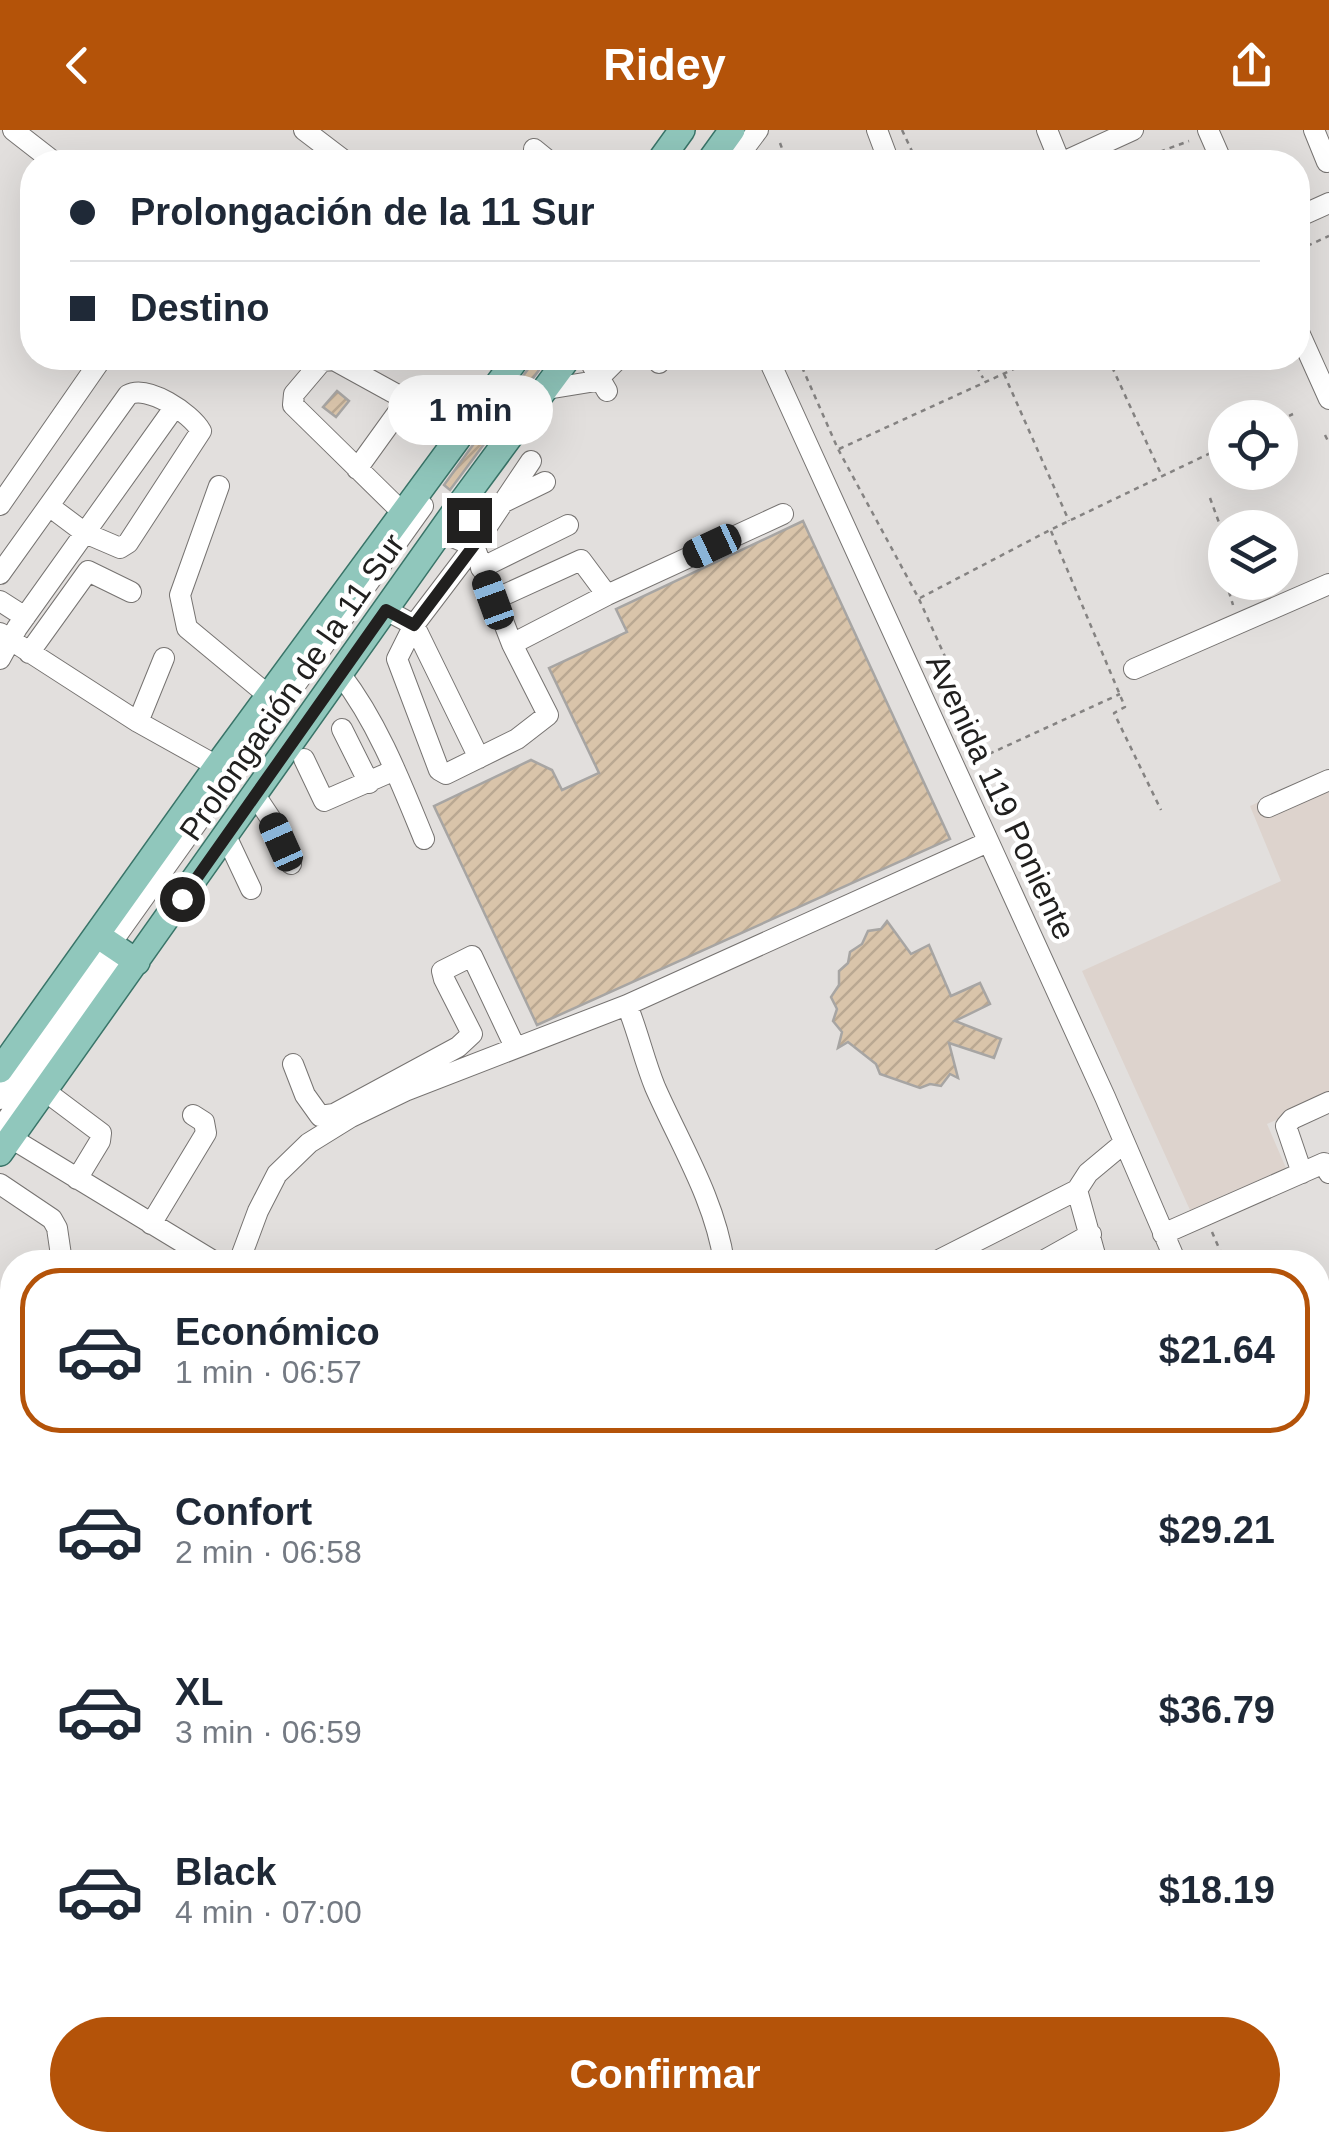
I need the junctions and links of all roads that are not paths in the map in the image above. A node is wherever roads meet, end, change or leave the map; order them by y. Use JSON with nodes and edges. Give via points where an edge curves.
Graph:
{"nodes":[{"id":1,"x":12,"y":130,"type":"edge"},
{"id":2,"x":1133,"y":130,"type":"edge"},
{"id":3,"x":1314,"y":130,"type":"edge"},
{"id":4,"x":38,"y":150,"type":"edge"},
{"id":5,"x":1088,"y":150,"type":"edge"},
{"id":6,"x":1327,"y":162,"type":"edge"},
{"id":7,"x":1310,"y":356,"type":"edge"},
{"id":8,"x":94,"y":370,"type":"edge"},
{"id":9,"x":314,"y":370,"type":"edge"},
{"id":10,"x":348,"y":370,"type":"edge"},
{"id":11,"x":508,"y":370,"type":"edge"},
{"id":12,"x":520,"y":370,"type":"edge"},
{"id":13,"x":546,"y":370,"type":"edge"},
{"id":14,"x":560,"y":370,"type":"edge"},
{"id":15,"x":595,"y":370,"type":"edge"},
{"id":16,"x":612,"y":370,"type":"edge"},
{"id":17,"x":773,"y":370,"type":"edge"},
{"id":18,"x":603,"y":385,"type":"junction"},
{"id":19,"x":547,"y":388,"type":"junction"},
{"id":20,"x":1328,"y":396,"type":"edge"},
{"id":21,"x":406,"y":401,"type":"junction"},
{"id":22,"x":174,"y":408,"type":"junction"},
{"id":23,"x":463,"y":431,"type":"junction"},
{"id":24,"x":531,"y":461,"type":"dead end"},
{"id":25,"x":357,"y":468,"type":"junction"},
{"id":26,"x":545,"y":482,"type":"dead end"},
{"id":27,"x":220,"y":486,"type":"dead end"},
{"id":28,"x":502,"y":503,"type":"junction"},
{"id":29,"x":0,"y":505,"type":"edge"},
{"id":30,"x":50,"y":506,"type":"junction"},
{"id":31,"x":458,"y":507,"type":"junction"},
{"id":32,"x":403,"y":512,"type":"junction"},
{"id":33,"x":783,"y":514,"type":"dead end"},
{"id":34,"x":568,"y":526,"type":"dead end"},
{"id":35,"x":441,"y":532,"type":"junction"},
{"id":36,"x":85,"y":533,"type":"junction"},
{"id":37,"x":478,"y":541,"type":"junction"},
{"id":38,"x":481,"y":568,"type":"junction"},
{"id":39,"x":0,"y":574,"type":"edge"},
{"id":40,"x":1329,"y":584,"type":"edge"},
{"id":41,"x":131,"y":592,"type":"dead end"},
{"id":42,"x":607,"y":595,"type":"junction"},
{"id":43,"x":493,"y":600,"type":"junction"},
{"id":44,"x":0,"y":601,"type":"edge"},
{"id":45,"x":392,"y":602,"type":"junction"},
{"id":46,"x":25,"y":617,"type":"junction"},
{"id":47,"x":419,"y":618,"type":"junction"},
{"id":48,"x":14,"y":642,"type":"edge"},
{"id":49,"x":512,"y":644,"type":"junction"},
{"id":50,"x":164,"y":658,"type":"dead end"},
{"id":51,"x":0,"y":660,"type":"edge"},
{"id":52,"x":1134,"y":669,"type":"dead end"},
{"id":53,"x":341,"y":675,"type":"junction"},
{"id":54,"x":269,"y":696,"type":"junction"},
{"id":55,"x":138,"y":722,"type":"junction"},
{"id":56,"x":342,"y":729,"type":"dead end"},
{"id":57,"x":304,"y":758,"type":"dead end"},
{"id":58,"x":480,"y":758,"type":"junction"},
{"id":59,"x":217,"y":766,"type":"junction"},
{"id":60,"x":395,"y":770,"type":"junction"},
{"id":61,"x":1329,"y":780,"type":"edge"},
{"id":62,"x":369,"y":783,"type":"junction"},
{"id":63,"x":255,"y":795,"type":"junction"},
{"id":64,"x":1268,"y":808,"type":"dead end"},
{"id":65,"x":226,"y":836,"type":"junction"},
{"id":66,"x":424,"y":839,"type":"dead end"},
{"id":67,"x":988,"y":842,"type":"junction"},
{"id":68,"x":291,"y":864,"type":"dead end"},
{"id":69,"x":250,"y":889,"type":"dead end"},
{"id":70,"x":118,"y":949,"type":"junction"},
{"id":71,"x":626,"y":1005,"type":"junction"},
{"id":72,"x":515,"y":1048,"type":"junction"},
{"id":73,"x":293,"y":1064,"type":"dead end"},
{"id":74,"x":0,"y":1070,"type":"edge"},
{"id":75,"x":45,"y":1091,"type":"junction"},
{"id":76,"x":0,"y":1100,"type":"edge"},
{"id":77,"x":1329,"y":1102,"type":"edge"},
{"id":78,"x":193,"y":1116,"type":"dead end"},
{"id":79,"x":4,"y":1140,"type":"edge"},
{"id":80,"x":1124,"y":1143,"type":"junction"},
{"id":81,"x":1326,"y":1168,"type":"edge"},
{"id":82,"x":1302,"y":1173,"type":"junction"},
{"id":83,"x":78,"y":1179,"type":"junction"},
{"id":84,"x":0,"y":1184,"type":"edge"},
{"id":85,"x":1078,"y":1190,"type":"junction"},
{"id":86,"x":151,"y":1224,"type":"junction"},
{"id":87,"x":1091,"y":1234,"type":"junction"},
{"id":88,"x":1170,"y":1249,"type":"edge"},
{"id":89,"x":61,"y":1250,"type":"edge"},
{"id":90,"x":195,"y":1250,"type":"edge"},
{"id":91,"x":244,"y":1250,"type":"edge"},
{"id":92,"x":722,"y":1250,"type":"edge"},
{"id":93,"x":960,"y":1250,"type":"edge"},
{"id":94,"x":1062,"y":1250,"type":"edge"},
{"id":95,"x":1094,"y":1250,"type":"edge"}],
"edges":[{"from":1,"to":4,"type":"street"},
{"from":2,"to":5,"type":"street"},
{"from":3,"to":6,"type":"street"},
{"from":7,"to":20,"type":"street"},
{"from":8,"to":29,"type":"street"},
{"from":9,"to":25,"type":"street","via":[[293,405]]},
{"from":10,"to":21,"type":"street"},
{"from":11,"to":23,"type":"main road","name":"Prolongación de la 11 Sur"},
{"from":12,"to":70,"type":"street"},
{"from":13,"to":70,"type":"street"},
{"from":14,"to":19,"type":"main road","name":"Prolongación de la 11 Sur"},
{"from":15,"to":18,"type":"street"},
{"from":16,"to":18,"type":"street"},
{"from":17,"to":67,"type":"street","name":"Avenida 119 Poniente"},
{"from":18,"to":19,"type":"street"},
{"from":19,"to":31,"type":"main road","name":"Prolongación de la 11 Sur"},
{"from":21,"to":23,"type":"street"},
{"from":21,"to":25,"type":"street"},
{"from":22,"to":30,"type":"street","via":[[147,391],[128,394]]},
{"from":22,"to":36,"type":"street"},
{"from":22,"to":36,"type":"street","via":[[202,430],[128,543],[110,546]]},
{"from":23,"to":32,"type":"main road","name":"Prolongación de la 11 Sur"},
{"from":24,"to":28,"type":"street"},
{"from":25,"to":32,"type":"street"},
{"from":26,"to":28,"type":"street"},
{"from":27,"to":54,"type":"street","via":[[180,596],[182,612],[187,628]]},
{"from":28,"to":37,"type":"street"},
{"from":30,"to":36,"type":"street"},
{"from":30,"to":39,"type":"street"},
{"from":31,"to":35,"type":"main road","name":"Prolongación de la 11 Sur"},
{"from":31,"to":37,"type":"street"},
{"from":32,"to":54,"type":"main road","name":"Prolongación de la 11 Sur"},
{"from":33,"to":42,"type":"street"},
{"from":34,"to":38,"type":"street"},
{"from":35,"to":37,"type":"street"},
{"from":35,"to":45,"type":"main road","name":"Prolongación de la 11 Sur"},
{"from":36,"to":46,"type":"street"},
{"from":37,"to":38,"type":"street"},
{"from":37,"to":47,"type":"street"},
{"from":38,"to":43,"type":"street"},
{"from":40,"to":52,"type":"street"},
{"from":41,"to":48,"type":"street","via":[[88,570]]},
{"from":42,"to":43,"type":"street","via":[[575,560]]},
{"from":42,"to":49,"type":"street"},
{"from":43,"to":49,"type":"street"},
{"from":44,"to":46,"type":"street"},
{"from":45,"to":47,"type":"street"},
{"from":45,"to":53,"type":"main road","name":"Prolongación de la 11 Sur"},
{"from":46,"to":48,"type":"street"},
{"from":47,"to":58,"type":"street"},
{"from":47,"to":58,"type":"street","via":[[398,666],[439,770],[453,773]]},
{"from":48,"to":51,"type":"street"},
{"from":48,"to":55,"type":"street"},
{"from":49,"to":58,"type":"street","via":[[548,716]]},
{"from":50,"to":55,"type":"street"},
{"from":53,"to":60,"type":"street"},
{"from":53,"to":63,"type":"main road","name":"Prolongación de la 11 Sur"},
{"from":54,"to":59,"type":"main road","name":"Prolongación de la 11 Sur"},
{"from":55,"to":59,"type":"street"},
{"from":56,"to":62,"type":"street"},
{"from":57,"to":62,"type":"street","via":[[324,801]]},
{"from":59,"to":70,"type":"main road","name":"Prolongación de la 11 Sur"},
{"from":60,"to":62,"type":"street"},
{"from":60,"to":66,"type":"street"},
{"from":61,"to":64,"type":"street"},
{"from":63,"to":65,"type":"main road","name":"Prolongación de la 11 Sur"},
{"from":63,"to":68,"type":"street"},
{"from":65,"to":69,"type":"street"},
{"from":65,"to":70,"type":"main road","name":"Prolongación de la 11 Sur"},
{"from":67,"to":71,"type":"street"},
{"from":67,"to":80,"type":"street","name":"Avenida 119 Poniente"},
{"from":70,"to":74,"type":"main road","name":"Prolongación de la 11 Sur"},
{"from":70,"to":75,"type":"main road","name":"Prolongación de la 11 Sur"},
{"from":70,"to":76,"type":"street"},
{"from":70,"to":79,"type":"street"},
{"from":71,"to":72,"type":"street"},
{"from":71,"to":92,"type":"street"},
{"from":72,"to":73,"type":"street","via":[[472,956],[442,971],[472,1034],[458,1048],[320,1116]]},
{"from":72,"to":91,"type":"street","via":[[404,1092],[309,1143],[277,1174]]},
{"from":75,"to":79,"type":"main road","name":"Prolongación de la 11 Sur"},
{"from":75,"to":83,"type":"street","via":[[102,1133]]},
{"from":77,"to":82,"type":"street","via":[[1286,1126]]},
{"from":78,"to":86,"type":"street","via":[[204,1122],[206,1133]]},
{"from":79,"to":83,"type":"street"},
{"from":80,"to":85,"type":"street"},
{"from":80,"to":88,"type":"street","name":"Avenida 119 Poniente"},
{"from":81,"to":82,"type":"street"},
{"from":82,"to":88,"type":"street","via":[[1205,1216]]},
{"from":83,"to":86,"type":"street"},
{"from":84,"to":89,"type":"street","via":[[52,1219]]},
{"from":85,"to":87,"type":"street"},
{"from":85,"to":93,"type":"street"},
{"from":86,"to":90,"type":"street"},
{"from":87,"to":94,"type":"street"},
{"from":87,"to":95,"type":"street"}]}
